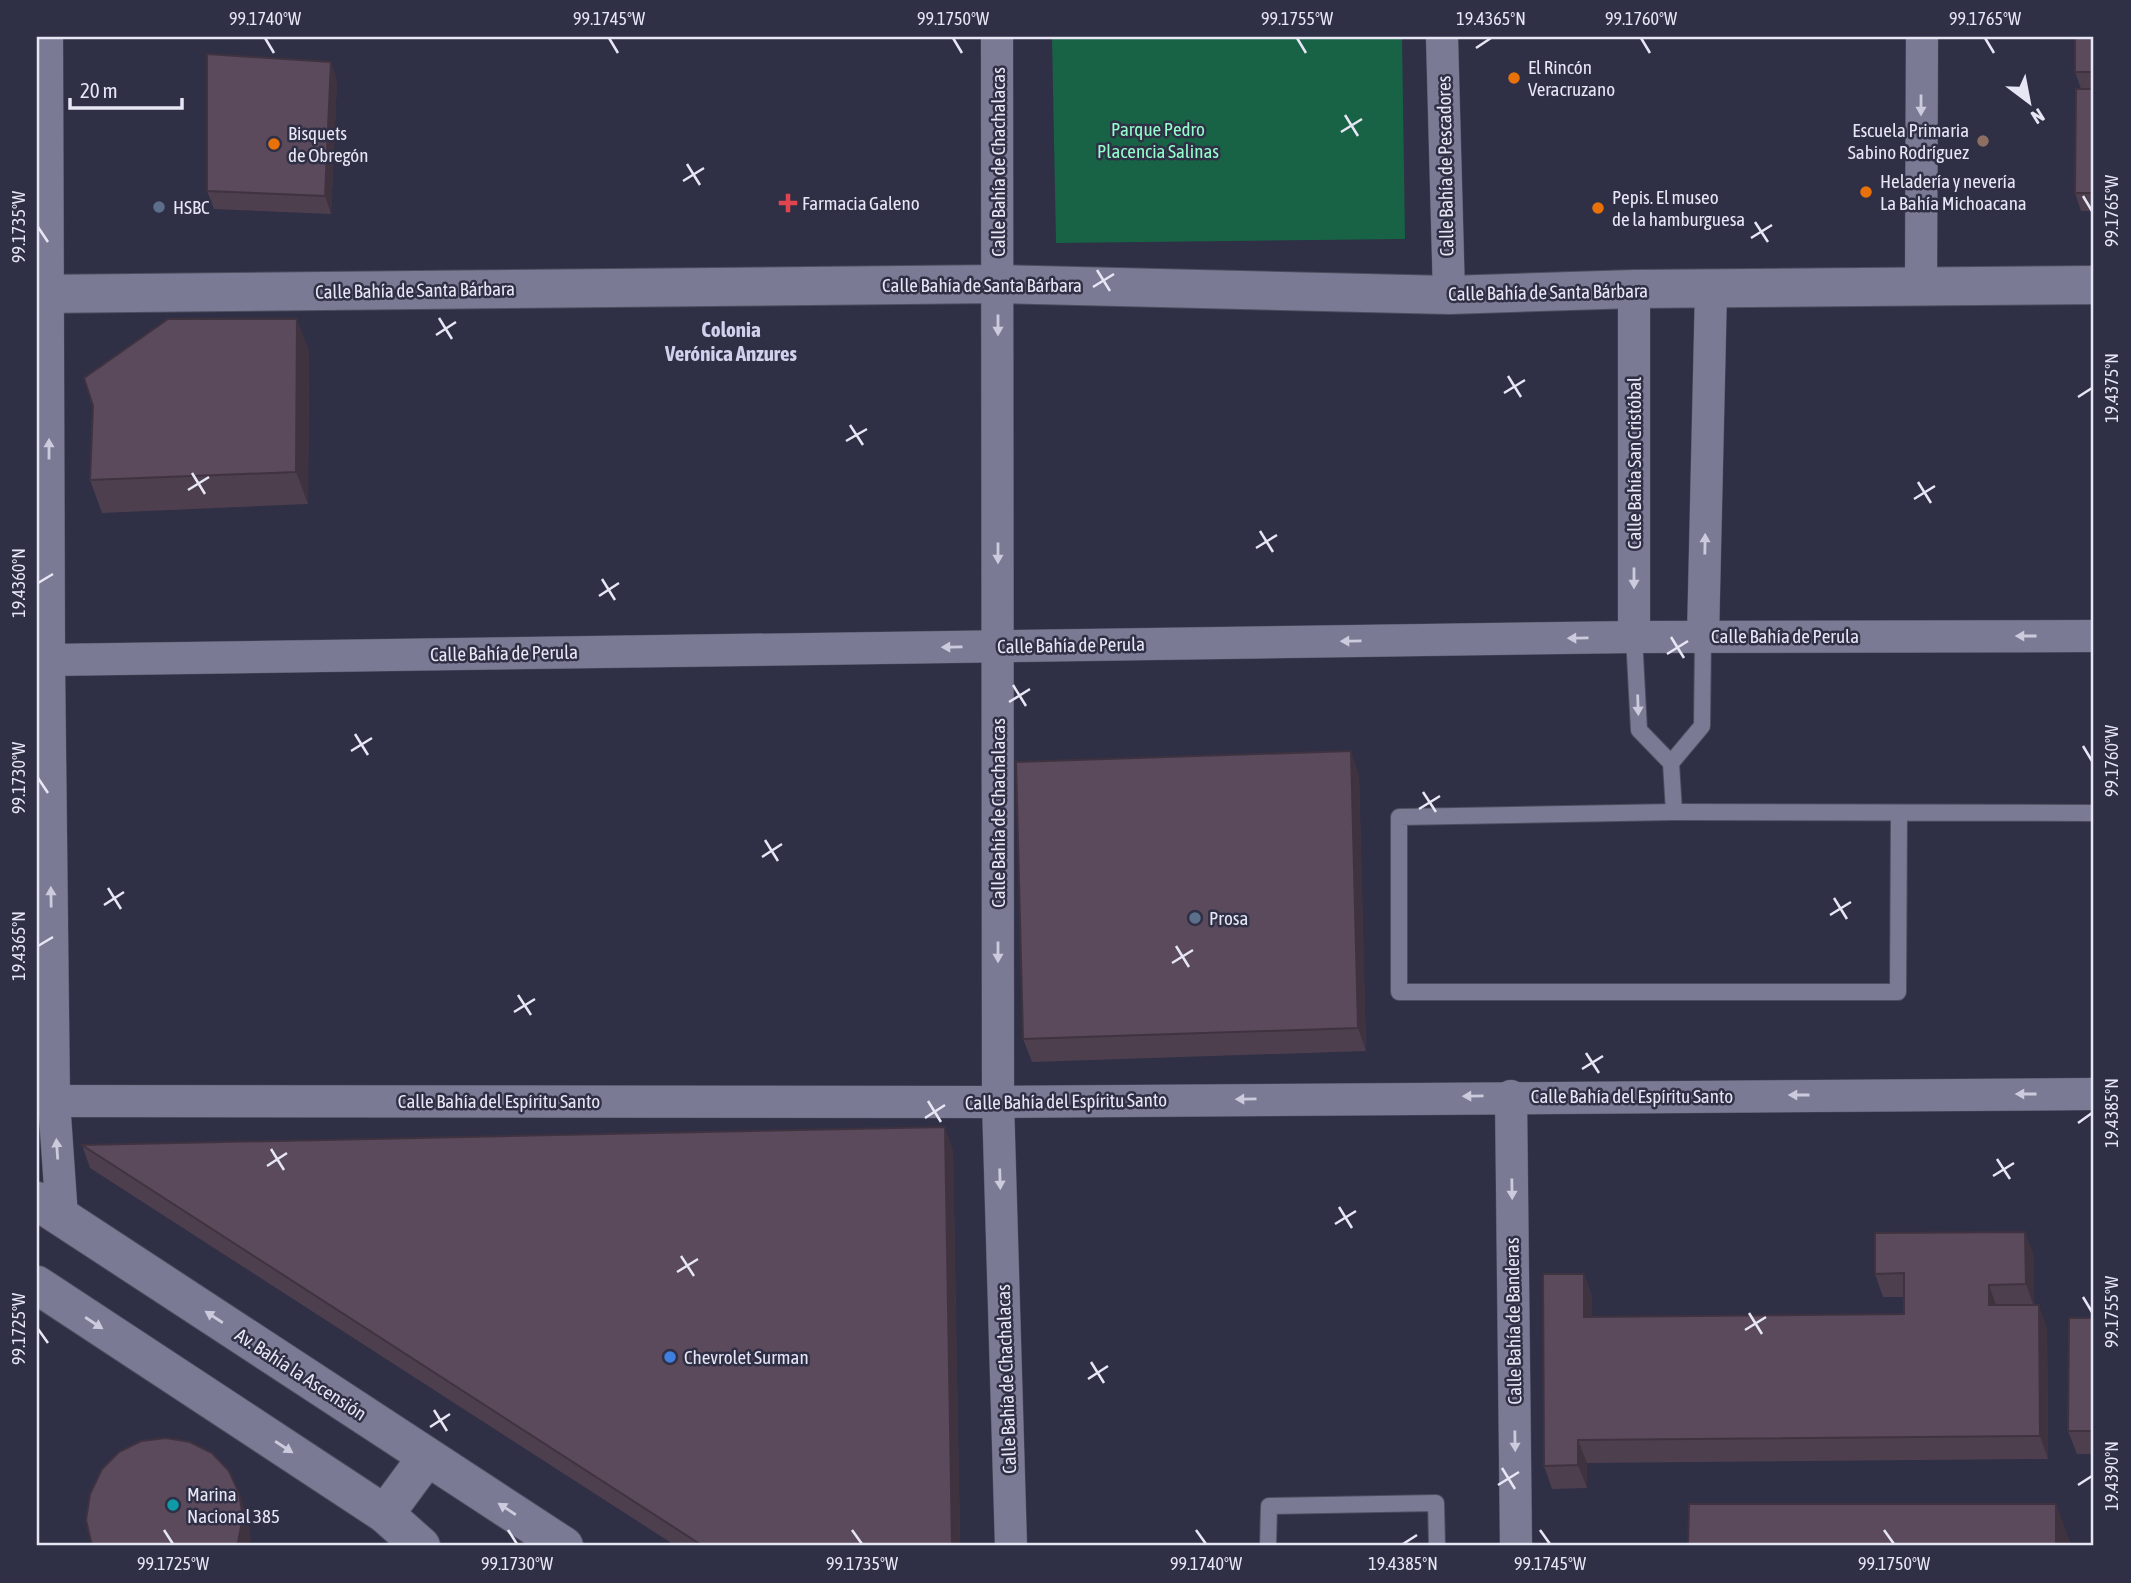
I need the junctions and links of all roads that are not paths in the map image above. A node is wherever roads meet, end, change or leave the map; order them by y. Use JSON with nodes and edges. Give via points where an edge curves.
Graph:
{"nodes":[{"id":1,"x":47,"y":37,"type":"edge"},
{"id":2,"x":998,"y":37,"type":"edge"},
{"id":3,"x":1442,"y":37,"type":"edge"},
{"id":4,"x":1922,"y":37,"type":"edge"},
{"id":5,"x":998,"y":284,"type":"junction"},
{"id":6,"x":1921,"y":285,"type":"junction"},
{"id":7,"x":2094,"y":285,"type":"edge"},
{"id":8,"x":1633,"y":289,"type":"junction"},
{"id":9,"x":1711,"y":290,"type":"junction"},
{"id":10,"x":43,"y":294,"type":"edge"},
{"id":11,"x":1449,"y":295,"type":"junction"},
{"id":12,"x":1703,"y":636,"type":"junction"},
{"id":13,"x":2094,"y":636,"type":"edge"},
{"id":14,"x":1634,"y":637,"type":"junction"},
{"id":15,"x":998,"y":647,"type":"junction"},
{"id":16,"x":49,"y":660,"type":"junction"},
{"id":17,"x":1671,"y":763,"type":"junction"},
{"id":18,"x":1674,"y":812,"type":"junction"},
{"id":19,"x":1899,"y":813,"type":"junction"},
{"id":20,"x":2092,"y":813,"type":"dead end"},
{"id":21,"x":2094,"y":1094,"type":"edge"},
{"id":22,"x":1511,"y":1096,"type":"junction"},
{"id":23,"x":45,"y":1101,"type":"edge"},
{"id":24,"x":998,"y":1102,"type":"junction"},
{"id":25,"x":49,"y":1209,"type":"edge"},
{"id":26,"x":37,"y":1285,"type":"edge"},
{"id":27,"x":428,"y":1457,"type":"junction"},
{"id":28,"x":385,"y":1514,"type":"junction"},
{"id":29,"x":421,"y":1546,"type":"edge"},
{"id":30,"x":564,"y":1546,"type":"edge"},
{"id":31,"x":1011,"y":1546,"type":"edge"},
{"id":32,"x":1268,"y":1546,"type":"edge"},
{"id":33,"x":1437,"y":1546,"type":"edge"},
{"id":34,"x":1516,"y":1546,"type":"edge"}],
"edges":[{"from":1,"to":10,"type":"street"},
{"from":2,"to":5,"type":"street","name":"Calle Bahía de Chachalacas"},
{"from":3,"to":11,"type":"street","name":"Calle Bahía de Pescadores"},
{"from":4,"to":6,"type":"street","one_way":true},
{"from":5,"to":10,"type":"street","name":"Calle Bahía de Santa Bárbara"},
{"from":5,"to":11,"type":"street","name":"Calle Bahía de Santa Bárbara"},
{"from":5,"to":15,"type":"street","name":"Calle Bahía de Chachalacas","one_way":true},
{"from":6,"to":7,"type":"street","name":"Calle Bahía de Santa Bárbara"},
{"from":6,"to":9,"type":"street","name":"Calle Bahía de Santa Bárbara"},
{"from":8,"to":9,"type":"street","name":"Calle Bahía de Santa Bárbara"},
{"from":8,"to":11,"type":"street","name":"Calle Bahía de Santa Bárbara"},
{"from":8,"to":14,"type":"street","name":"Calle Bahía San Cristóbal","one_way":true},
{"from":12,"to":9,"type":"street","one_way":true},
{"from":16,"to":10,"type":"street","one_way":true},
{"from":13,"to":12,"type":"street","name":"Calle Bahía de Perula","one_way":true},
{"from":12,"to":14,"type":"street","name":"Calle Bahía de Perula"},
{"from":12,"to":17,"type":"lane","via":[[1702,726]]},
{"from":14,"to":15,"type":"street","name":"Calle Bahía de Perula","one_way":true},
{"from":14,"to":17,"type":"lane","one_way":true,"via":[[1639,730]]},
{"from":15,"to":16,"type":"street","name":"Calle Bahía de Perula","one_way":true},
{"from":15,"to":24,"type":"street","name":"Calle Bahía de Chachalacas","one_way":true},
{"from":23,"to":16,"type":"street","one_way":true},
{"from":17,"to":18,"type":"lane"},
{"from":18,"to":19,"type":"lane"},
{"from":18,"to":19,"type":"lane","via":[[1399,817],[1399,992],[1898,992]]},
{"from":19,"to":20,"type":"lane"},
{"from":21,"to":22,"type":"street","name":"Calle Bahía del Espíritu Santo","one_way":true},
{"from":22,"to":24,"type":"street","name":"Calle Bahía del Espíritu Santo","one_way":true},
{"from":22,"to":34,"type":"street","name":"Calle Bahía de Banderas","one_way":true},
{"from":23,"to":24,"type":"street","name":"Calle Bahía del Espíritu Santo"},
{"from":25,"to":23,"type":"street","one_way":true},
{"from":24,"to":31,"type":"street","name":"Calle Bahía de Chachalacas","one_way":true},
{"from":27,"to":25,"type":"street","name":"Av. Bahía la Ascensión","one_way":true},
{"from":26,"to":28,"type":"street","one_way":true},
{"from":27,"to":28,"type":"street"},
{"from":30,"to":27,"type":"street","name":"Av. Bahía la Ascensión","one_way":true},
{"from":28,"to":29,"type":"street"},
{"from":32,"to":33,"type":"lane","via":[[1269,1506],[1436,1503]]}]}
